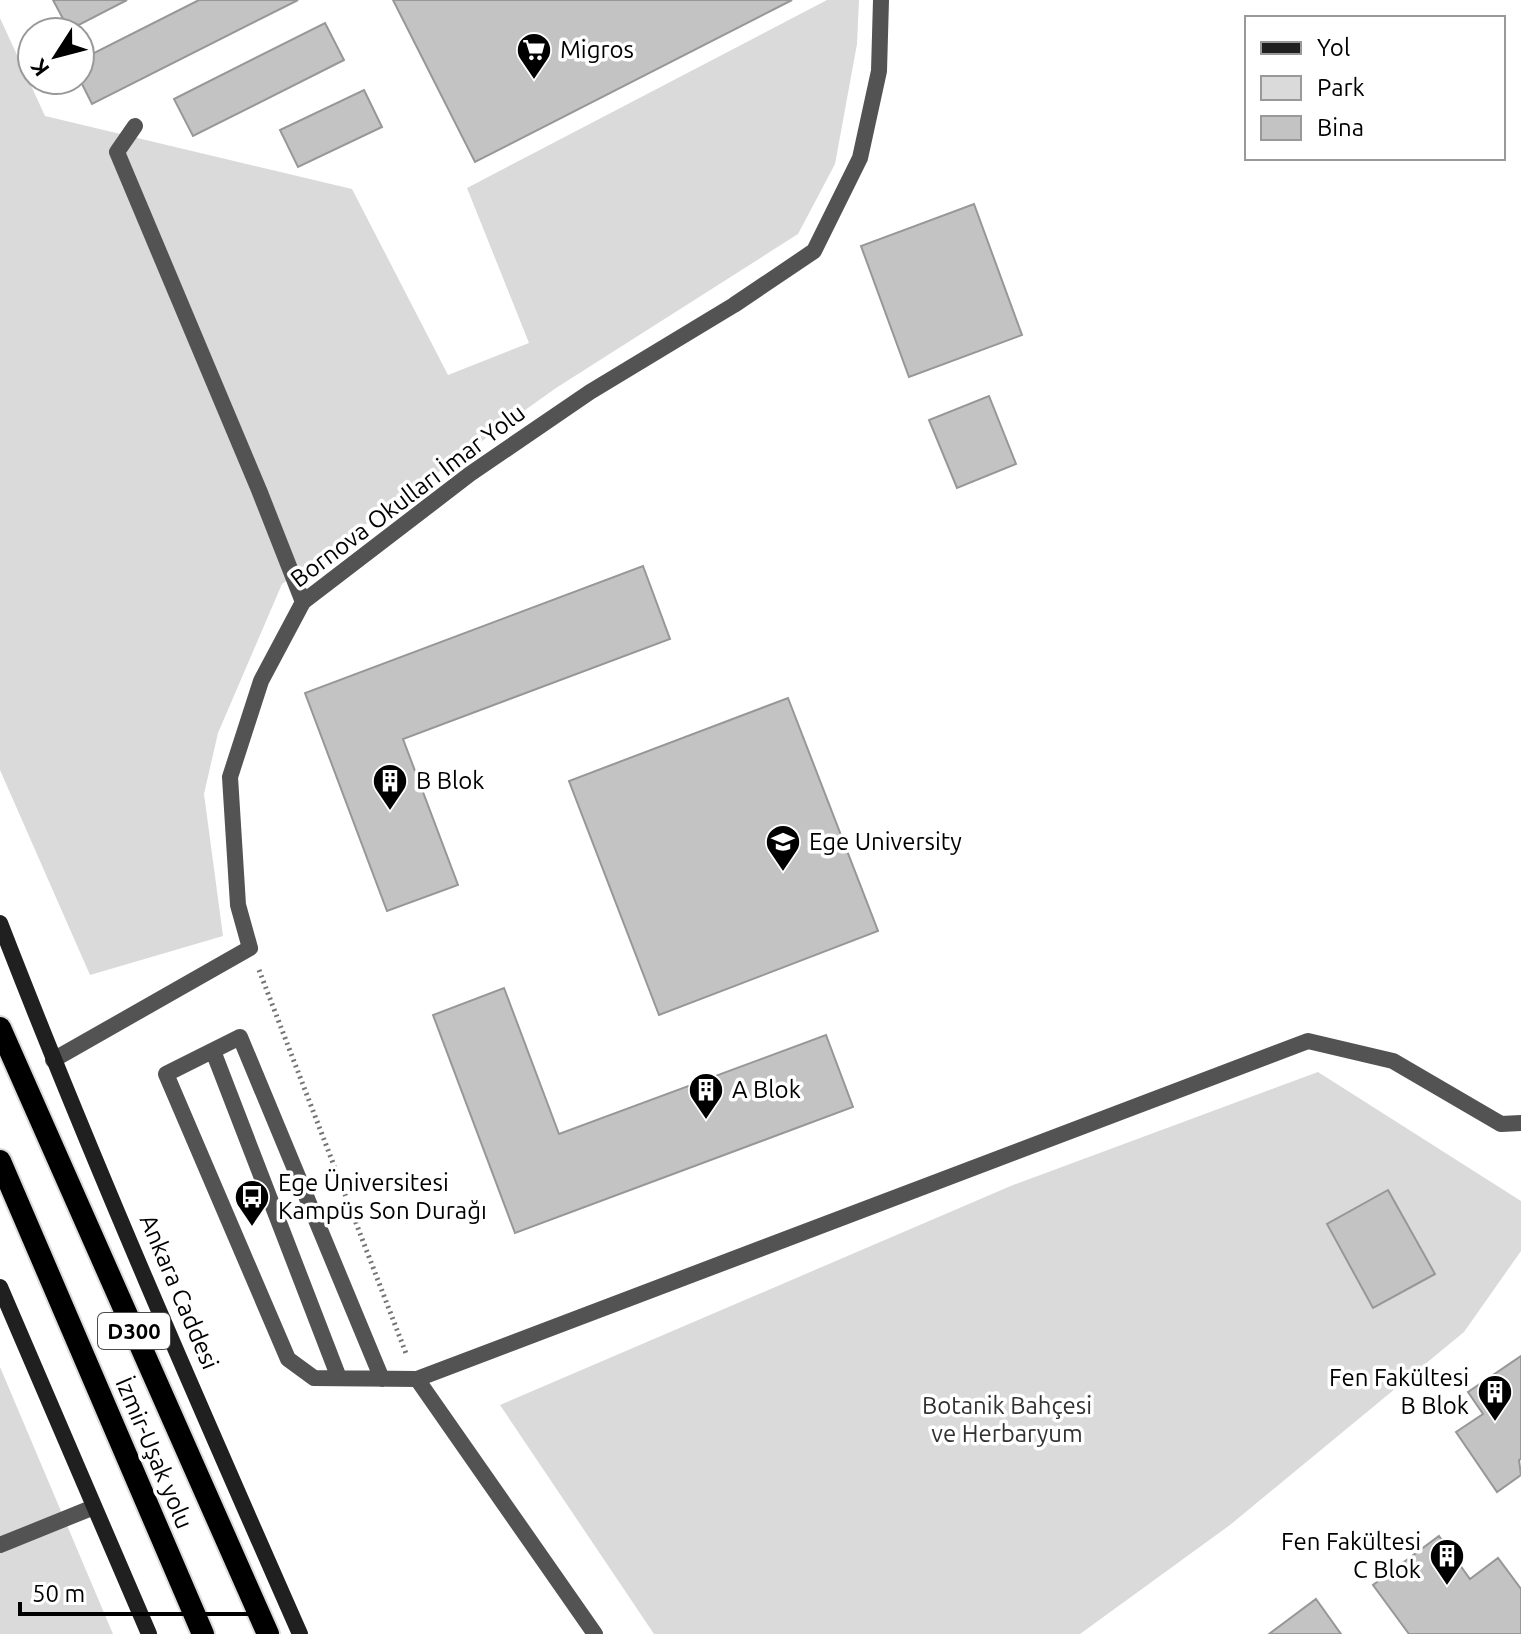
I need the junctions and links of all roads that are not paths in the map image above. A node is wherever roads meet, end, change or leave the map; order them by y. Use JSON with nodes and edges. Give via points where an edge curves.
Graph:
{"nodes":[{"id":1,"x":881,"y":0,"type":"edge"},
{"id":2,"x":135,"y":126,"type":"dead end"},
{"id":3,"x":303,"y":602,"type":"junction"},
{"id":4,"x":0,"y":923,"type":"edge"},
{"id":5,"x":0,"y":1028,"type":"edge"},
{"id":6,"x":213,"y":1051,"type":"junction"},
{"id":7,"x":53,"y":1060,"type":"junction"},
{"id":8,"x":1521,"y":1123,"type":"edge"},
{"id":9,"x":1501,"y":1124,"type":"junction"},
{"id":10,"x":1521,"y":1132,"type":"edge"},
{"id":11,"x":0,"y":1161,"type":"edge"},
{"id":12,"x":0,"y":1287,"type":"edge"},
{"id":13,"x":339,"y":1378,"type":"junction"},
{"id":14,"x":382,"y":1379,"type":"junction"},
{"id":15,"x":417,"y":1379,"type":"junction"},
{"id":16,"x":94,"y":1507,"type":"junction"},
{"id":17,"x":0,"y":1545,"type":"edge"},
{"id":18,"x":149,"y":1634,"type":"edge"},
{"id":19,"x":203,"y":1634,"type":"edge"},
{"id":20,"x":268,"y":1634,"type":"edge"},
{"id":21,"x":300,"y":1634,"type":"edge"},
{"id":22,"x":595,"y":1634,"type":"edge"}],
"edges":[{"from":1,"to":3,"type":"street","name":"Bornova Okulları İmar Yolu","via":[[879,71],[860,158],[814,251],[518,441]]},
{"from":2,"to":3,"type":"street","via":[[117,152]]},
{"from":3,"to":7,"type":"street","name":"Bornova Okulları İmar Yolu","via":[[261,681],[230,777],[238,905],[250,948]]},
{"from":4,"to":7,"type":"main road","name":"Ankara Caddesi"},
{"from":5,"to":20,"type":"highway","number":"D300"},
{"from":6,"to":13,"type":"street"},
{"from":6,"to":13,"type":"street","via":[[166,1074],[288,1359],[314,1378]]},
{"from":6,"to":14,"type":"street","via":[[240,1037]]},
{"from":7,"to":21,"type":"main road","name":"Ankara Caddesi"},
{"from":8,"to":9,"type":"street"},
{"from":9,"to":10,"type":"street"},
{"from":9,"to":15,"type":"street","via":[[1393,1061],[1308,1041]]},
{"from":11,"to":19,"type":"highway","name":"İzmir-Uşak yolu","number":"D300"},
{"from":12,"to":16,"type":"main road"},
{"from":13,"to":14,"type":"street"},
{"from":14,"to":15,"type":"street"},
{"from":15,"to":22,"type":"street"},
{"from":16,"to":17,"type":"street"},
{"from":16,"to":18,"type":"main road"}]}
